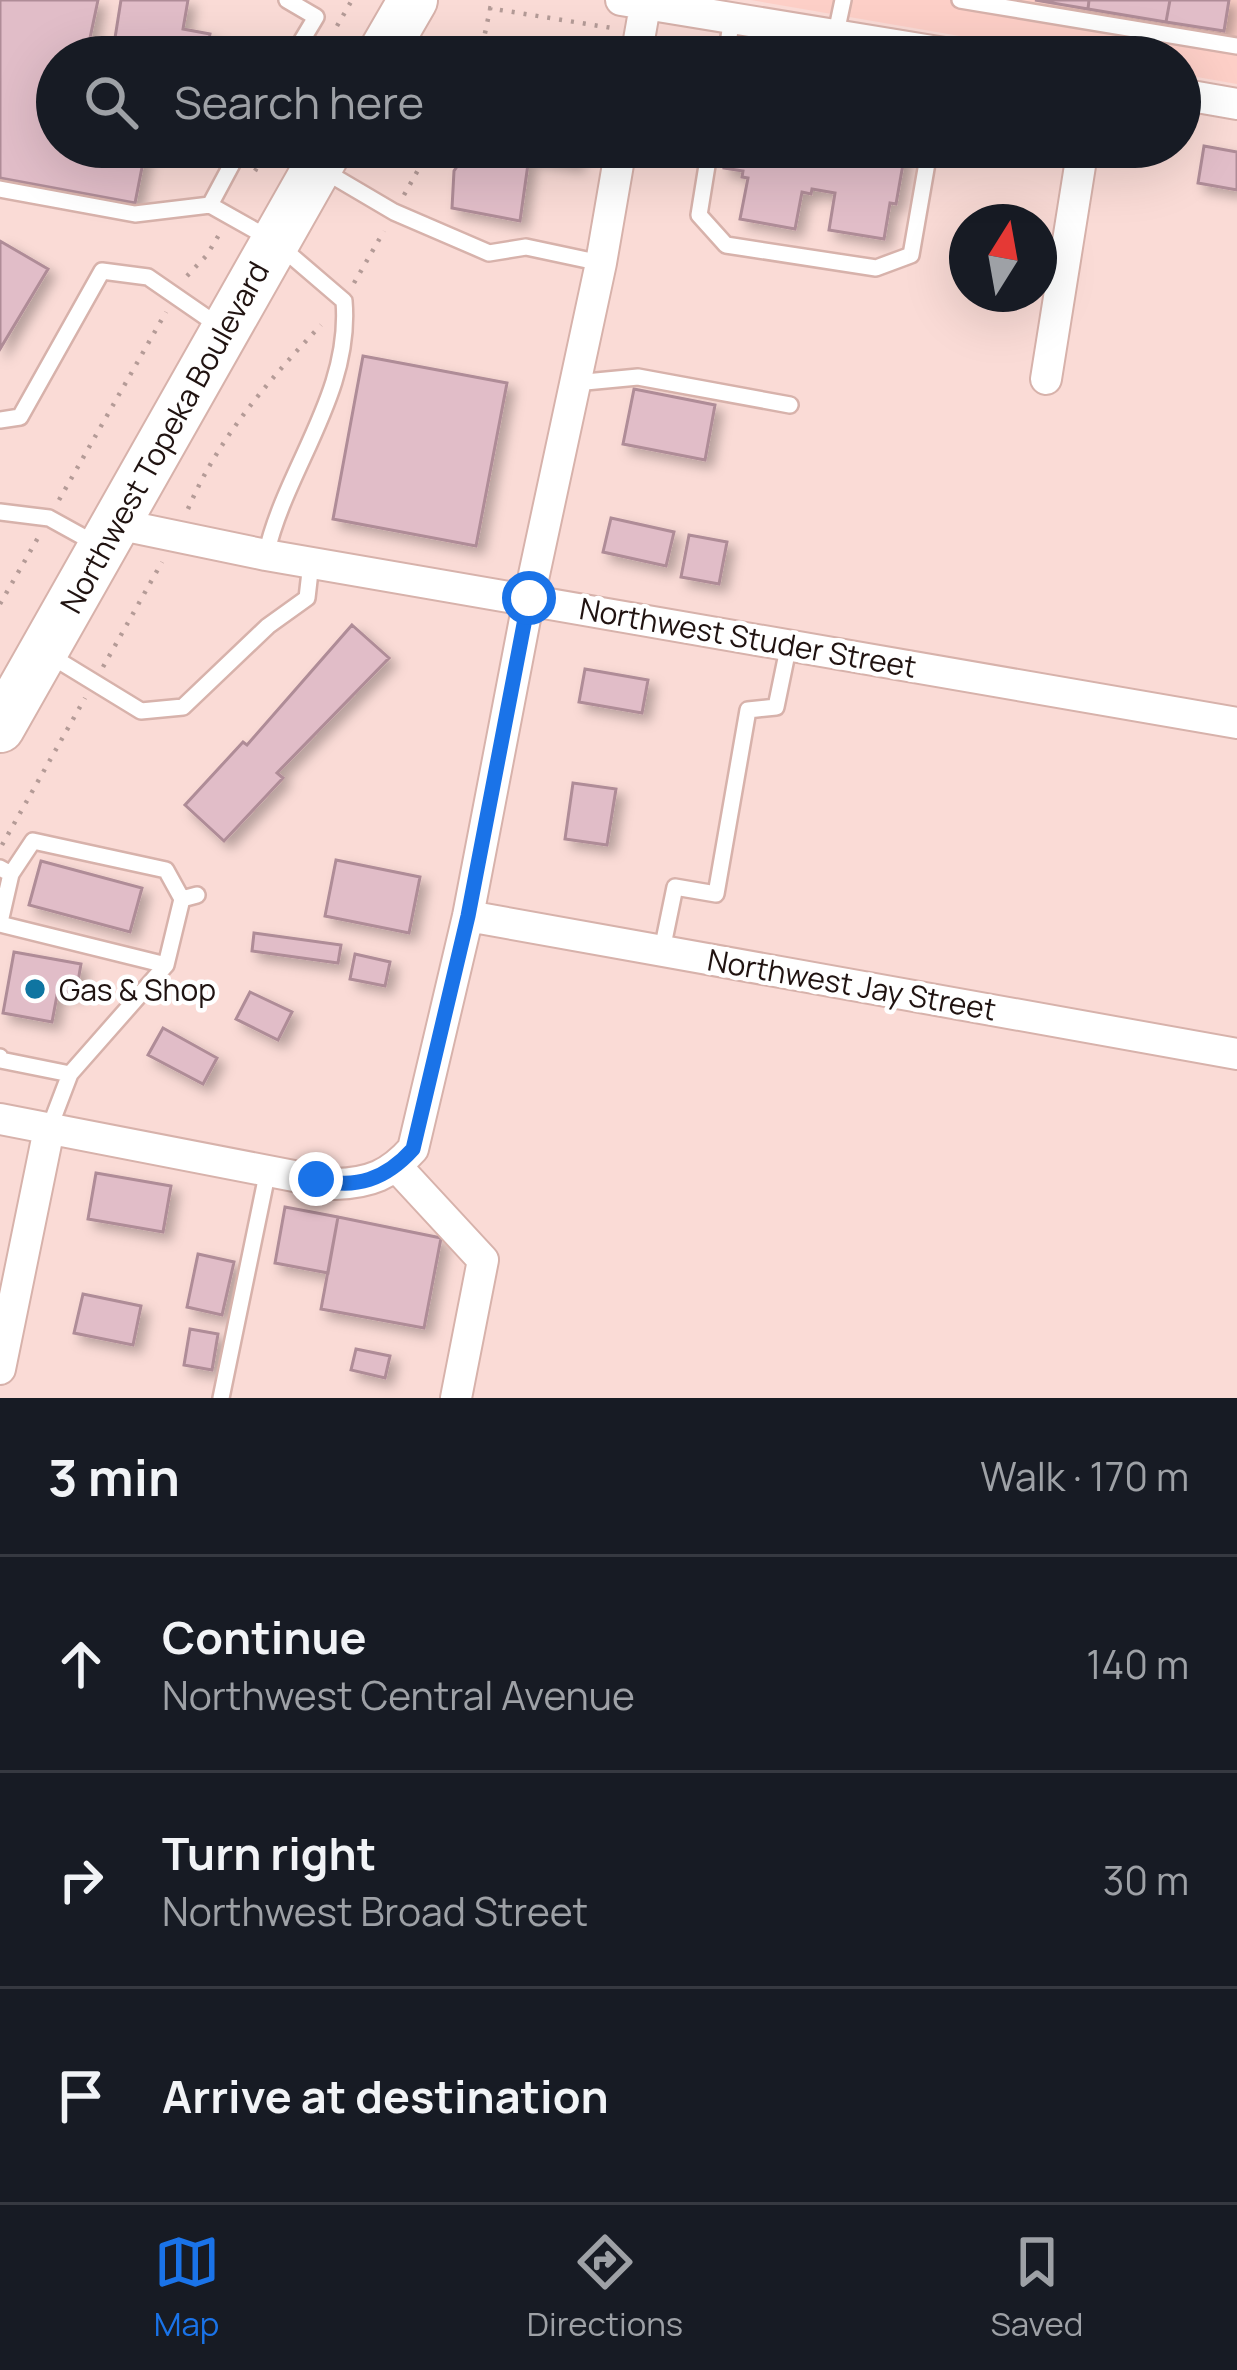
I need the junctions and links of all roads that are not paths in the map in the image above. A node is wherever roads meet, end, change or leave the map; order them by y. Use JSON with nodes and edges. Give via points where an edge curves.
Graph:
{"nodes":[{"id":1,"x":287,"y":0,"type":"edge"},
{"id":2,"x":412,"y":0,"type":"edge"},
{"id":3,"x":843,"y":0,"type":"edge"},
{"id":4,"x":960,"y":0,"type":"edge"},
{"id":5,"x":984,"y":2,"type":"edge"},
{"id":6,"x":631,"y":8,"type":"edge"},
{"id":7,"x":732,"y":17,"type":"junction"},
{"id":8,"x":836,"y":33,"type":"junction"},
{"id":9,"x":305,"y":36,"type":"edge"},
{"id":10,"x":392,"y":36,"type":"edge"},
{"id":11,"x":729,"y":36,"type":"edge"},
{"id":12,"x":849,"y":36,"type":"edge"},
{"id":13,"x":1180,"y":36,"type":"edge"},
{"id":14,"x":1201,"y":40,"type":"edge"},
{"id":15,"x":1237,"y":46,"type":"edge"},
{"id":16,"x":1201,"y":98,"type":"edge"},
{"id":17,"x":1237,"y":104,"type":"edge"},
{"id":18,"x":230,"y":168,"type":"edge"},
{"id":19,"x":318,"y":168,"type":"edge"},
{"id":20,"x":338,"y":168,"type":"edge"},
{"id":21,"x":617,"y":168,"type":"edge"},
{"id":22,"x":707,"y":168,"type":"edge"},
{"id":23,"x":926,"y":168,"type":"edge"},
{"id":24,"x":1080,"y":168,"type":"edge"},
{"id":25,"x":0,"y":189,"type":"edge"},
{"id":26,"x":210,"y":205,"type":"junction"},
{"id":27,"x":274,"y":242,"type":"junction"},
{"id":28,"x":601,"y":262,"type":"junction"},
{"id":29,"x":226,"y":330,"type":"junction"},
{"id":30,"x":1046,"y":379,"type":"dead end"},
{"id":31,"x":575,"y":383,"type":"junction"},
{"id":32,"x":790,"y":405,"type":"dead end"},
{"id":33,"x":0,"y":420,"type":"edge"},
{"id":34,"x":0,"y":512,"type":"edge"},
{"id":35,"x":110,"y":536,"type":"junction"},
{"id":36,"x":266,"y":555,"type":"junction"},
{"id":37,"x":311,"y":563,"type":"junction"},
{"id":38,"x":529,"y":598,"type":"junction"},
{"id":39,"x":789,"y":644,"type":"junction"},
{"id":40,"x":43,"y":651,"type":"junction"},
{"id":41,"x":1237,"y":723,"type":"edge"},
{"id":42,"x":0,"y":728,"type":"edge"},
{"id":43,"x":6,"y":871,"type":"edge"},
{"id":44,"x":468,"y":916,"type":"junction"},
{"id":45,"x":0,"y":923,"type":"edge"},
{"id":46,"x":662,"y":950,"type":"junction"},
{"id":47,"x":166,"y":965,"type":"junction"},
{"id":48,"x":1237,"y":1054,"type":"edge"},
{"id":49,"x":0,"y":1060,"type":"edge"},
{"id":50,"x":70,"y":1075,"type":"junction"},
{"id":51,"x":0,"y":1119,"type":"edge"},
{"id":52,"x":49,"y":1129,"type":"junction"},
{"id":53,"x":397,"y":1167,"type":"junction"},
{"id":54,"x":268,"y":1170,"type":"junction"},
{"id":55,"x":0,"y":1370,"type":"edge"},
{"id":56,"x":221,"y":1398,"type":"edge"},
{"id":57,"x":456,"y":1398,"type":"edge"}],
"edges":[{"from":1,"to":9,"type":"lane","via":[[316,17]]},
{"from":2,"to":10,"type":"main road"},
{"from":3,"to":8,"type":"lane"},
{"from":4,"to":5,"type":"lane"},
{"from":5,"to":13,"type":"lane"},
{"from":6,"to":7,"type":"street"},
{"from":7,"to":8,"type":"street"},
{"from":7,"to":11,"type":"lane"},
{"from":8,"to":12,"type":"street"},
{"from":14,"to":15,"type":"lane"},
{"from":16,"to":17,"type":"street"},
{"from":18,"to":26,"type":"lane"},
{"from":19,"to":27,"type":"main road","name":"Northwest Topeka Boulevard"},
{"from":20,"to":28,"type":"lane","via":[[394,212],[489,253],[526,247]]},
{"from":21,"to":28,"type":"street"},
{"from":22,"to":23,"type":"lane","via":[[699,215],[726,245],[876,268],[911,254]]},
{"from":24,"to":30,"type":"street"},
{"from":25,"to":26,"type":"lane","via":[[135,214]]},
{"from":26,"to":27,"type":"lane"},
{"from":27,"to":29,"type":"main road","name":"Northwest Topeka Boulevard"},
{"from":27,"to":36,"type":"lane","via":[[344,301],[346,331],[325,412]]},
{"from":28,"to":31,"type":"street"},
{"from":29,"to":33,"type":"lane","via":[[148,277],[102,271],[20,417]]},
{"from":29,"to":35,"type":"main road","name":"Northwest Topeka Boulevard"},
{"from":31,"to":32,"type":"lane","via":[[638,377]]},
{"from":31,"to":38,"type":"street"},
{"from":34,"to":35,"type":"lane"},
{"from":35,"to":36,"type":"street","name":"Northwest Studer Street","via":[[177,535]]},
{"from":35,"to":40,"type":"main road","name":"Northwest Topeka Boulevard"},
{"from":36,"to":37,"type":"street","name":"Northwest Studer Street"},
{"from":37,"to":38,"type":"street","name":"Northwest Studer Street"},
{"from":37,"to":40,"type":"lane","via":[[308,598],[183,707],[141,711]]},
{"from":38,"to":39,"type":"street","name":"Northwest Studer Street"},
{"from":38,"to":44,"type":"street"},
{"from":39,"to":41,"type":"street","name":"Northwest Studer Street"},
{"from":39,"to":46,"type":"lane","via":[[776,706],[748,710],[716,894],[675,887]]},
{"from":40,"to":42,"type":"main road","name":"Northwest Topeka Boulevard"},
{"from":43,"to":45,"type":"lane"},
{"from":43,"to":47,"type":"lane","via":[[33,842],[166,869],[190,897]]},
{"from":44,"to":46,"type":"street","name":"Northwest Jay Street"},
{"from":44,"to":53,"type":"street","via":[[413,1149]]},
{"from":45,"to":47,"type":"lane"},
{"from":46,"to":48,"type":"street","name":"Northwest Jay Street"},
{"from":47,"to":50,"type":"lane"},
{"from":49,"to":50,"type":"lane"},
{"from":50,"to":52,"type":"lane"},
{"from":51,"to":52,"type":"street"},
{"from":52,"to":54,"type":"street"},
{"from":52,"to":55,"type":"street"},
{"from":53,"to":54,"type":"street","via":[[335,1184]]},
{"from":53,"to":57,"type":"street","via":[[483,1260]]},
{"from":54,"to":56,"type":"lane"}]}
